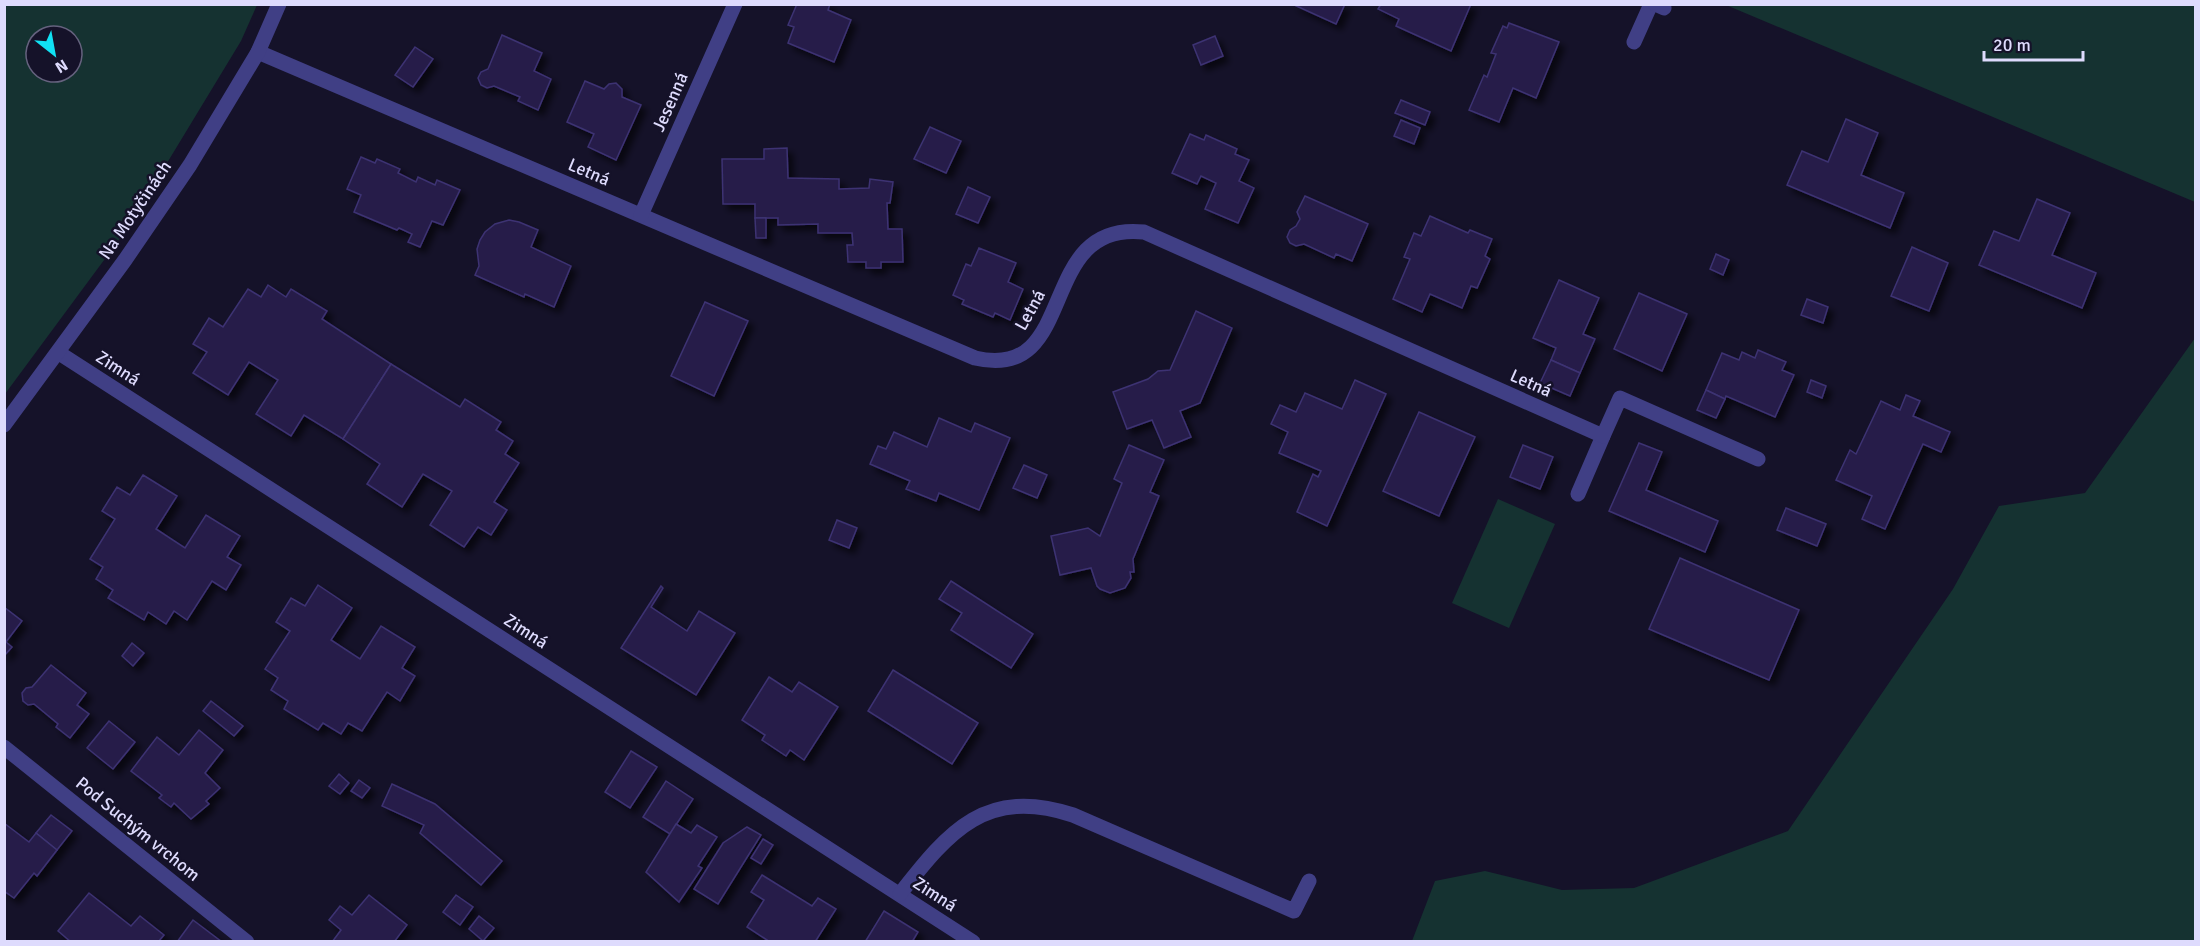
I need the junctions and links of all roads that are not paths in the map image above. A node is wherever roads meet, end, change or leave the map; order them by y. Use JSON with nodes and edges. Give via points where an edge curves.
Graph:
{"nodes":[{"id":1,"x":279,"y":4,"type":"edge"},
{"id":2,"x":735,"y":4,"type":"edge"},
{"id":3,"x":1656,"y":6,"type":"edge"},
{"id":4,"x":1634,"y":42,"type":"dead end"},
{"id":5,"x":258,"y":52,"type":"junction"},
{"id":6,"x":642,"y":215,"type":"junction"},
{"id":7,"x":59,"y":353,"type":"junction"},
{"id":8,"x":4,"y":425,"type":"edge"},
{"id":9,"x":1603,"y":436,"type":"junction"},
{"id":10,"x":1758,"y":459,"type":"dead end"},
{"id":11,"x":1578,"y":494,"type":"dead end"},
{"id":12,"x":4,"y":747,"type":"edge"},
{"id":13,"x":1309,"y":880,"type":"dead end"},
{"id":14,"x":900,"y":894,"type":"junction"},
{"id":15,"x":247,"y":942,"type":"edge"},
{"id":16,"x":973,"y":942,"type":"edge"}],
"edges":[{"from":1,"to":5,"type":"street","name":"Na Motyčinách"},
{"from":2,"to":6,"type":"street","name":"Jesenná"},
{"from":3,"to":4,"type":"street"},
{"from":5,"to":6,"type":"street","name":"Letná"},
{"from":5,"to":7,"type":"street","name":"Na Motyčinách","via":[[190,165]]},
{"from":6,"to":9,"type":"street","name":"Letná","via":[[975,358],[1002,362],[1028,351],[1037,341],[1075,266],[1091,245],[1115,233],[1144,232]]},
{"from":7,"to":8,"type":"street","name":"Na Motyčinách"},
{"from":7,"to":14,"type":"street","name":"Zimná"},
{"from":9,"to":10,"type":"street","via":[[1620,398]]},
{"from":9,"to":11,"type":"street"},
{"from":12,"to":15,"type":"street","name":"Pod Suchým vrchom"},
{"from":13,"to":14,"type":"street","via":[[1294,911],[1073,816],[1027,805],[988,812],[958,829]]},
{"from":14,"to":16,"type":"street","name":"Zimná"}]}
